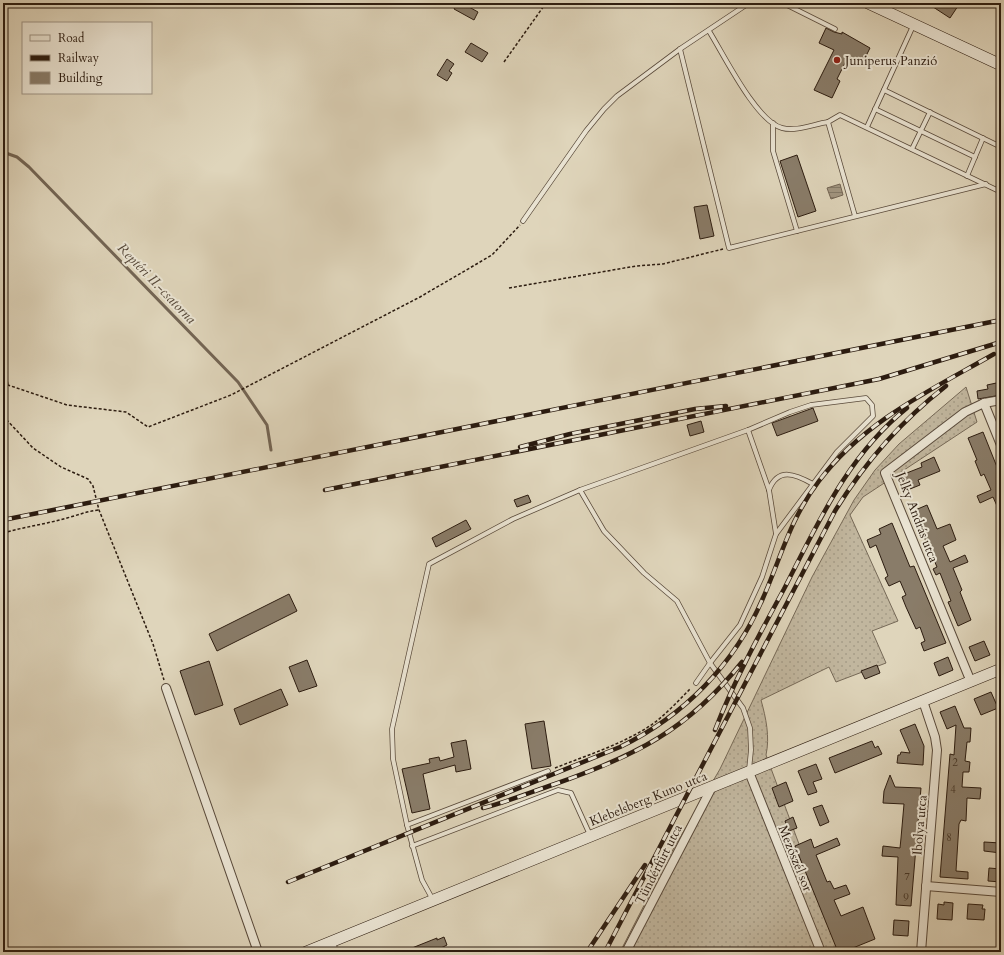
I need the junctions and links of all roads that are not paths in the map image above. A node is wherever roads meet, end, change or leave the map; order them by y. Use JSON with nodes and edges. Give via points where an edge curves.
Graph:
{"nodes":[{"id":1,"x":749,"y":3,"type":"edge"},
{"id":2,"x":783,"y":3,"type":"edge"},
{"id":3,"x":868,"y":3,"type":"edge"},
{"id":4,"x":914,"y":24,"type":"junction"},
{"id":5,"x":835,"y":29,"type":"dead end"},
{"id":6,"x":709,"y":31,"type":"junction"},
{"id":7,"x":680,"y":49,"type":"junction"},
{"id":8,"x":1001,"y":65,"type":"edge"},
{"id":9,"x":884,"y":90,"type":"junction"},
{"id":10,"x":875,"y":110,"type":"junction"},
{"id":11,"x":930,"y":112,"type":"junction"},
{"id":12,"x":828,"y":122,"type":"junction"},
{"id":13,"x":773,"y":123,"type":"junction"},
{"id":14,"x":867,"y":127,"type":"junction"},
{"id":15,"x":920,"y":131,"type":"junction"},
{"id":16,"x":983,"y":138,"type":"junction"},
{"id":17,"x":1001,"y":147,"type":"edge"},
{"id":18,"x":912,"y":149,"type":"junction"},
{"id":19,"x":975,"y":158,"type":"junction"},
{"id":20,"x":967,"y":176,"type":"junction"},
{"id":21,"x":986,"y":184,"type":"junction"},
{"id":22,"x":1001,"y":192,"type":"edge"},
{"id":23,"x":855,"y":216,"type":"junction"},
{"id":24,"x":523,"y":221,"type":"road end"},
{"id":25,"x":797,"y":230,"type":"junction"},
{"id":26,"x":1001,"y":400,"type":"edge"},
{"id":27,"x":984,"y":403,"type":"junction"},
{"id":28,"x":748,"y":430,"type":"junction"},
{"id":29,"x":1001,"y":445,"type":"edge"},
{"id":30,"x":813,"y":484,"type":"junction"},
{"id":31,"x":580,"y":490,"type":"junction"},
{"id":32,"x":769,"y":490,"type":"junction"},
{"id":33,"x":776,"y":534,"type":"junction"},
{"id":34,"x":710,"y":663,"type":"junction"},
{"id":35,"x":1001,"y":669,"type":"edge"},
{"id":36,"x":696,"y":682,"type":"road end"},
{"id":37,"x":971,"y":682,"type":"junction"},
{"id":38,"x":166,"y":688,"type":"road end"},
{"id":39,"x":923,"y":701,"type":"junction"},
{"id":40,"x":548,"y":771,"type":"road end"},
{"id":41,"x":749,"y":772,"type":"junction"},
{"id":42,"x":712,"y":786,"type":"junction"},
{"id":43,"x":407,"y":825,"type":"junction"},
{"id":44,"x":590,"y":837,"type":"junction"},
{"id":45,"x":412,"y":846,"type":"junction"},
{"id":46,"x":926,"y":886,"type":"junction"},
{"id":47,"x":1001,"y":892,"type":"edge"},
{"id":48,"x":434,"y":901,"type":"junction"},
{"id":49,"x":332,"y":941,"type":"junction"},
{"id":50,"x":258,"y":952,"type":"edge"},
{"id":51,"x":306,"y":952,"type":"edge"},
{"id":52,"x":337,"y":952,"type":"edge"},
{"id":53,"x":626,"y":952,"type":"edge"},
{"id":54,"x":821,"y":952,"type":"edge"},
{"id":55,"x":921,"y":952,"type":"edge"}],
"edges":[{"from":1,"to":6,"type":"lane"},
{"from":2,"to":5,"type":"lane"},
{"from":3,"to":4,"type":"street"},
{"from":4,"to":8,"type":"street"},
{"from":4,"to":9,"type":"lane"},
{"from":6,"to":7,"type":"lane"},
{"from":6,"to":13,"type":"lane","via":[[757,109]]},
{"from":7,"to":24,"type":"lane","via":[[617,96],[604,109]]},
{"from":7,"to":25,"type":"lane","via":[[729,248]]},
{"from":9,"to":10,"type":"lane"},
{"from":9,"to":11,"type":"lane"},
{"from":10,"to":14,"type":"lane"},
{"from":10,"to":15,"type":"lane"},
{"from":11,"to":15,"type":"lane"},
{"from":11,"to":16,"type":"lane"},
{"from":12,"to":13,"type":"lane","via":[[788,129]]},
{"from":12,"to":14,"type":"lane","via":[[840,115]]},
{"from":12,"to":23,"type":"lane"},
{"from":13,"to":25,"type":"lane","via":[[773,151]]},
{"from":14,"to":18,"type":"lane"},
{"from":15,"to":18,"type":"lane"},
{"from":15,"to":19,"type":"lane"},
{"from":16,"to":17,"type":"lane"},
{"from":16,"to":19,"type":"lane"},
{"from":18,"to":20,"type":"lane"},
{"from":19,"to":20,"type":"lane"},
{"from":20,"to":21,"type":"lane"},
{"from":21,"to":22,"type":"lane"},
{"from":21,"to":23,"type":"lane"},
{"from":23,"to":25,"type":"lane"},
{"from":26,"to":27,"type":"street"},
{"from":27,"to":29,"type":"street"},
{"from":27,"to":37,"type":"street","name":"Jelky András utca","via":[[965,412],[885,473]]},
{"from":28,"to":30,"type":"lane","via":[[811,405],[866,398],[872,405],[873,416],[837,452]]},
{"from":28,"to":31,"type":"lane"},
{"from":28,"to":32,"type":"lane"},
{"from":30,"to":32,"type":"lane","via":[[792,474],[783,475],[772,483]]},
{"from":30,"to":33,"type":"lane"},
{"from":31,"to":34,"type":"lane","via":[[604,531],[644,573],[677,601]]},
{"from":31,"to":43,"type":"lane","via":[[513,519],[429,564],[392,729],[393,759]]},
{"from":32,"to":33,"type":"lane"},
{"from":33,"to":34,"type":"lane","via":[[762,577],[740,625]]},
{"from":34,"to":36,"type":"lane"},
{"from":34,"to":41,"type":"lane","via":[[748,718],[751,739]]},
{"from":35,"to":37,"type":"street","name":"Klebelsberg Kuno utca"},
{"from":37,"to":39,"type":"street","name":"Klebelsberg Kuno utca"},
{"from":38,"to":50,"type":"street"},
{"from":39,"to":41,"type":"street","name":"Klebelsberg Kuno utca"},
{"from":39,"to":46,"type":"street","name":"Ibolya utca","via":[[937,750]]},
{"from":40,"to":43,"type":"lane"},
{"from":41,"to":42,"type":"street","name":"Klebelsberg Kuno utca"},
{"from":41,"to":54,"type":"street","name":"Mezőszél sor"},
{"from":42,"to":44,"type":"street","name":"Klebelsberg Kuno utca"},
{"from":42,"to":53,"type":"street","name":"Tündérfürt utca"},
{"from":43,"to":45,"type":"lane"},
{"from":44,"to":45,"type":"lane","via":[[571,793],[558,790]]},
{"from":44,"to":48,"type":"street","name":"Klebelsberg Kuno utca"},
{"from":45,"to":48,"type":"lane","via":[[422,880]]},
{"from":46,"to":47,"type":"street"},
{"from":46,"to":55,"type":"street","name":"Ibolya utca"},
{"from":48,"to":49,"type":"street","name":"Klebelsberg Kuno utca"},
{"from":49,"to":51,"type":"street","name":"Klebelsberg Kuno utca"},
{"from":49,"to":52,"type":"lane"}]}
